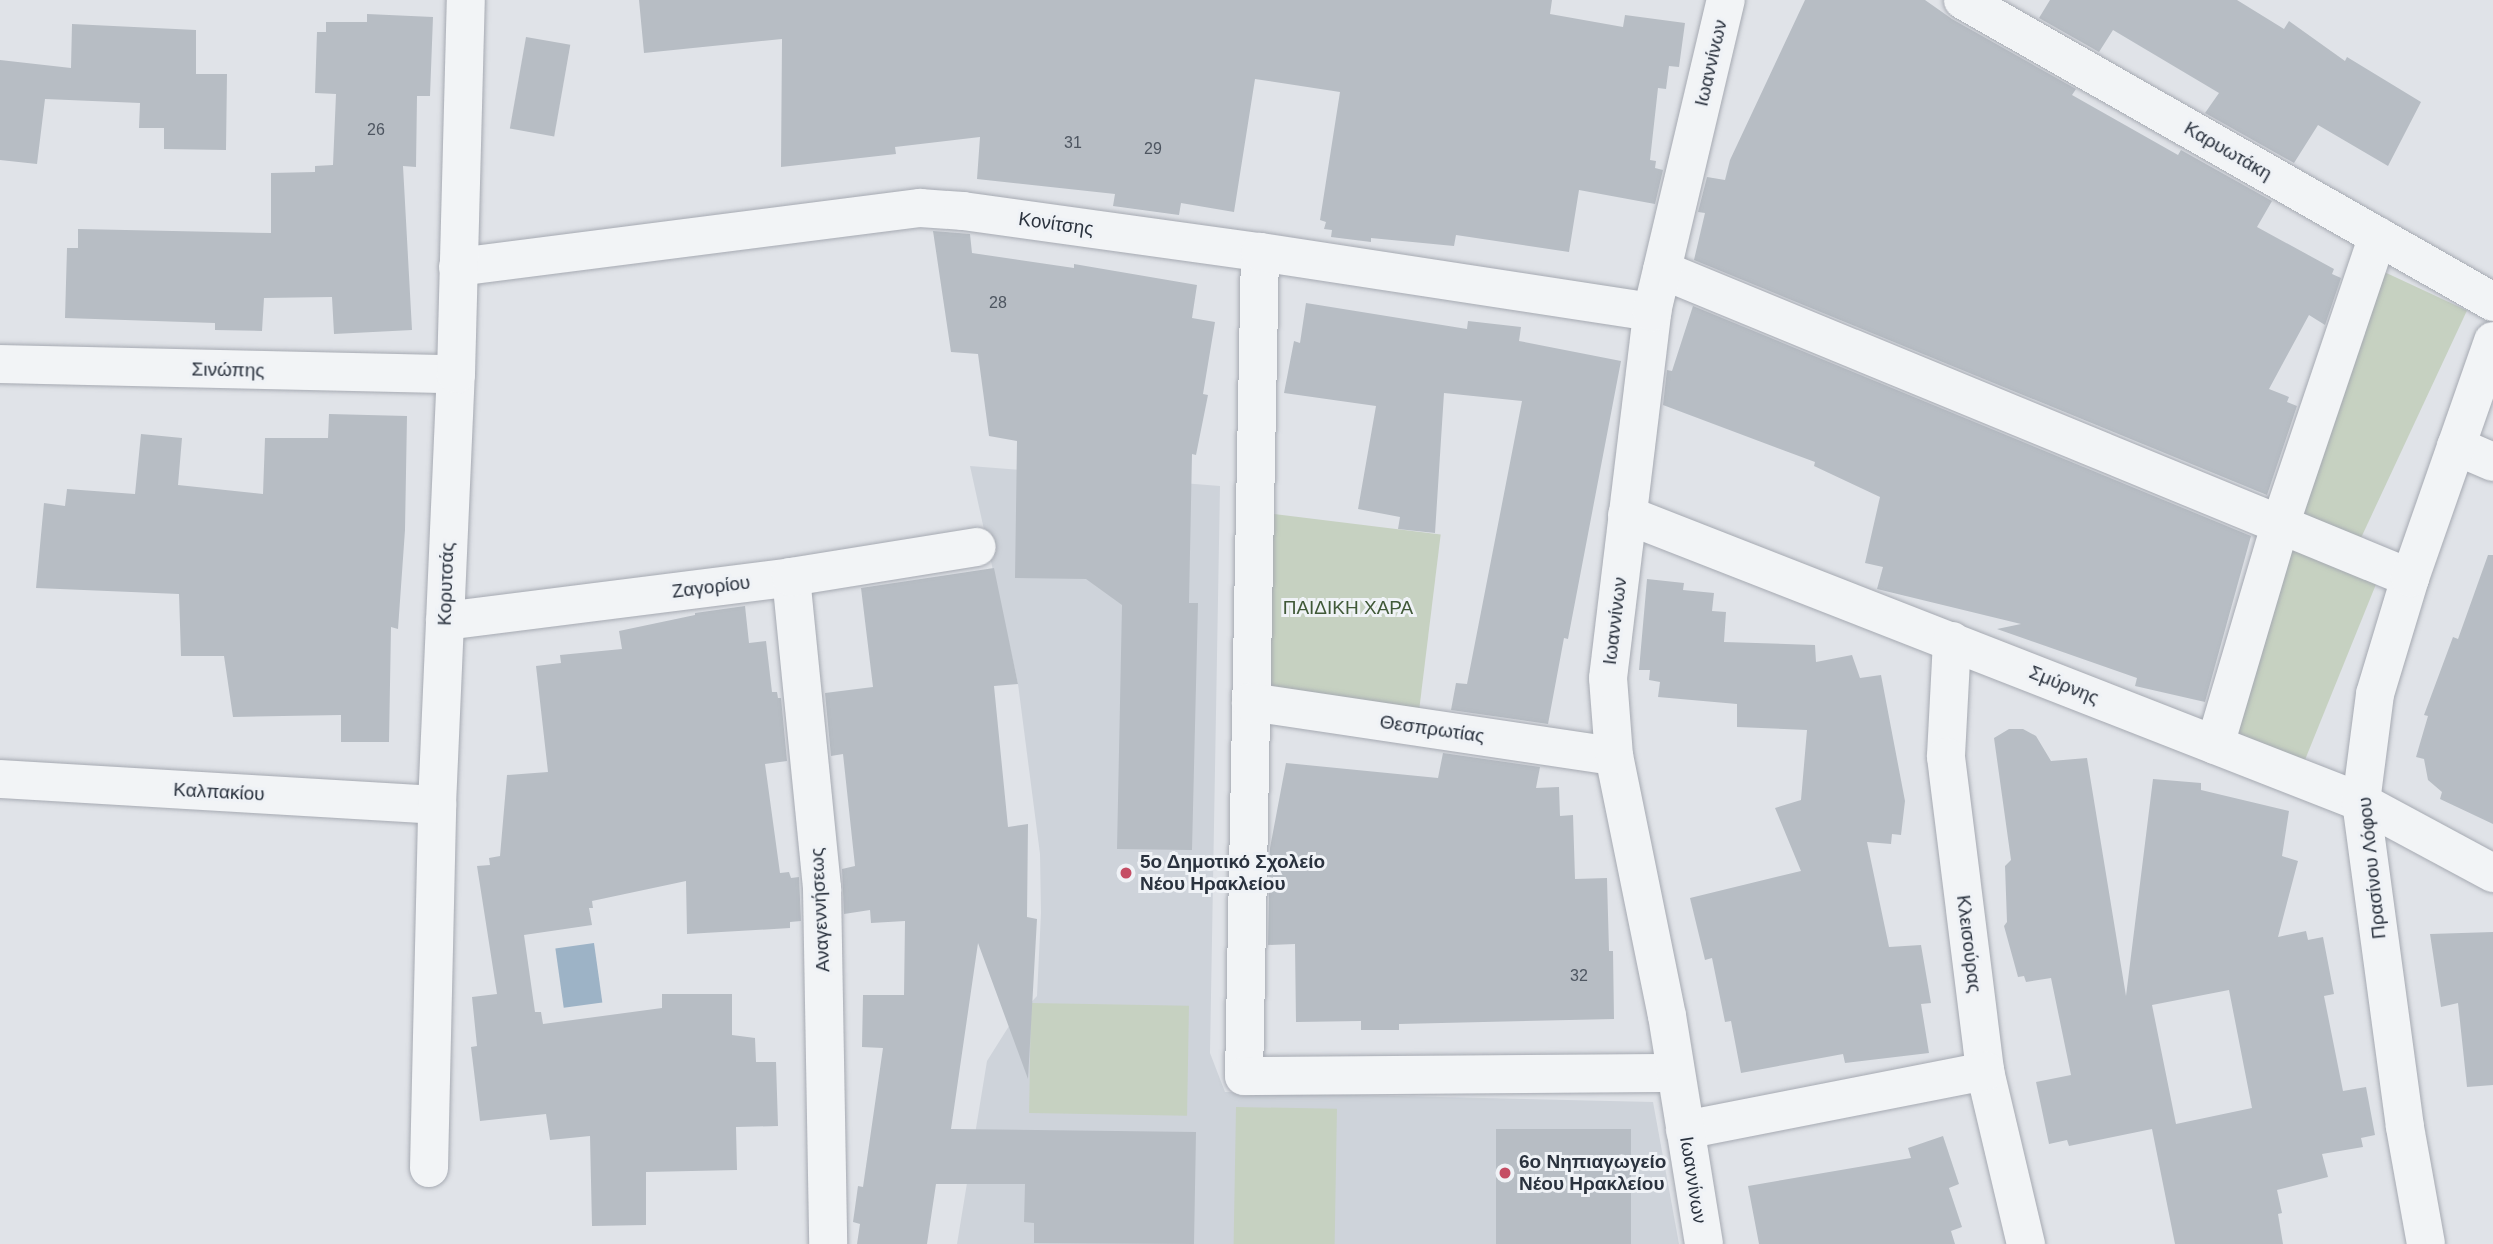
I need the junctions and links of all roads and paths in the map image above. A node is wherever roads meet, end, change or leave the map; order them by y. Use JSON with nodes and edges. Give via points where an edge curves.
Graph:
{"nodes":[{"id":1,"x":466,"y":0,"type":"edge"},
{"id":2,"x":1726,"y":0,"type":"edge"},
{"id":3,"x":1979,"y":4,"type":"edge"},
{"id":4,"x":2378,"y":236,"type":"junction"},
{"id":5,"x":1260,"y":252,"type":"junction"},
{"id":6,"x":458,"y":267,"type":"junction"},
{"id":7,"x":1662,"y":270,"type":"junction"},
{"id":8,"x":2493,"y":302,"type":"edge"},
{"id":9,"x":1652,"y":312,"type":"junction"},
{"id":10,"x":2493,"y":341,"type":"edge"},
{"id":11,"x":0,"y":364,"type":"edge"},
{"id":12,"x":456,"y":374,"type":"junction"},
{"id":13,"x":2456,"y":446,"type":"junction"},
{"id":14,"x":2493,"y":462,"type":"edge"},
{"id":15,"x":1627,"y":515,"type":"junction"},
{"id":16,"x":2280,"y":525,"type":"junction"},
{"id":17,"x":977,"y":547,"type":"dead end"},
{"id":18,"x":791,"y":576,"type":"junction"},
{"id":19,"x":2410,"y":578,"type":"junction"},
{"id":20,"x":445,"y":621,"type":"junction"},
{"id":21,"x":1952,"y":641,"type":"junction"},
{"id":22,"x":1251,"y":702,"type":"junction"},
{"id":23,"x":2215,"y":745,"type":"junction"},
{"id":24,"x":1614,"y":756,"type":"junction"},
{"id":25,"x":0,"y":779,"type":"edge"},
{"id":26,"x":2361,"y":802,"type":"junction"},
{"id":27,"x":438,"y":804,"type":"junction"},
{"id":28,"x":2493,"y":873,"type":"edge"},
{"id":29,"x":1985,"y":1071,"type":"junction"},
{"id":30,"x":1675,"y":1073,"type":"junction"},
{"id":31,"x":1685,"y":1130,"type":"junction"},
{"id":32,"x":429,"y":1168,"type":"dead end"},
{"id":33,"x":828,"y":1244,"type":"edge"},
{"id":34,"x":1703,"y":1244,"type":"edge"},
{"id":35,"x":2026,"y":1244,"type":"edge"},
{"id":36,"x":2426,"y":1244,"type":"edge"}],
"edges":[{"from":1,"to":6,"type":"street","name":"Κορυτσάς"},
{"from":2,"to":7,"type":"street","name":"Ιωαννίνων"},
{"from":3,"to":4,"type":"street","name":"Καρυωτάκη"},
{"from":4,"to":8,"type":"street","name":"Καρυωτάκη"},
{"from":4,"to":16,"type":"street"},
{"from":5,"to":6,"type":"street","name":"Κονίτσης","via":[[919,208]]},
{"from":5,"to":9,"type":"street","name":"Κονίτσης"},
{"from":5,"to":22,"type":"street"},
{"from":6,"to":12,"type":"street","name":"Κορυτσάς"},
{"from":7,"to":9,"type":"street","name":"Ιωαννίνων"},
{"from":7,"to":16,"type":"street"},
{"from":9,"to":15,"type":"street","name":"Ιωαννίνων"},
{"from":10,"to":13,"type":"street","name":"Πρασίνου Λόφου"},
{"from":11,"to":12,"type":"street","name":"Σινώπης"},
{"from":12,"to":20,"type":"street","name":"Κορυτσάς"},
{"from":13,"to":14,"type":"street"},
{"from":13,"to":19,"type":"street","name":"Πρασίνου Λόφου"},
{"from":15,"to":21,"type":"street","name":"Σμύρνης"},
{"from":15,"to":24,"type":"street","name":"Ιωαννίνων","via":[[1608,678]]},
{"from":16,"to":19,"type":"street"},
{"from":16,"to":23,"type":"street"},
{"from":17,"to":18,"type":"street","name":"Ζαγορίου"},
{"from":18,"to":20,"type":"street","name":"Ζαγορίου"},
{"from":18,"to":33,"type":"street","name":"Αναγεννήσεως","via":[[822,888]]},
{"from":19,"to":26,"type":"street","name":"Πρασίνου Λόφου","via":[[2375,694]]},
{"from":20,"to":27,"type":"street","name":"Κορυτσάς"},
{"from":21,"to":23,"type":"street","name":"Σμύρνης"},
{"from":21,"to":29,"type":"street","name":"Κλεισούρας","via":[[1946,757]]},
{"from":22,"to":24,"type":"street","name":"Θεσπρωτίας"},
{"from":22,"to":30,"type":"street","via":[[1244,1076]]},
{"from":23,"to":26,"type":"street","name":"Σμύρνης"},
{"from":24,"to":30,"type":"street","name":"Ιωαννίνων"},
{"from":25,"to":27,"type":"street","name":"Καλπακίου"},
{"from":26,"to":28,"type":"street","name":"Σμύρνης"},
{"from":26,"to":36,"type":"street","name":"Πρασίνου Λόφου","via":[[2405,1127]]},
{"from":27,"to":32,"type":"street","name":"Κορυτσάς"},
{"from":29,"to":31,"type":"street"},
{"from":29,"to":35,"type":"street","name":"Κλεισούρας"},
{"from":30,"to":31,"type":"street","name":"Ιωαννίνων"},
{"from":31,"to":34,"type":"street","name":"Ιωαννίνων"}]}
